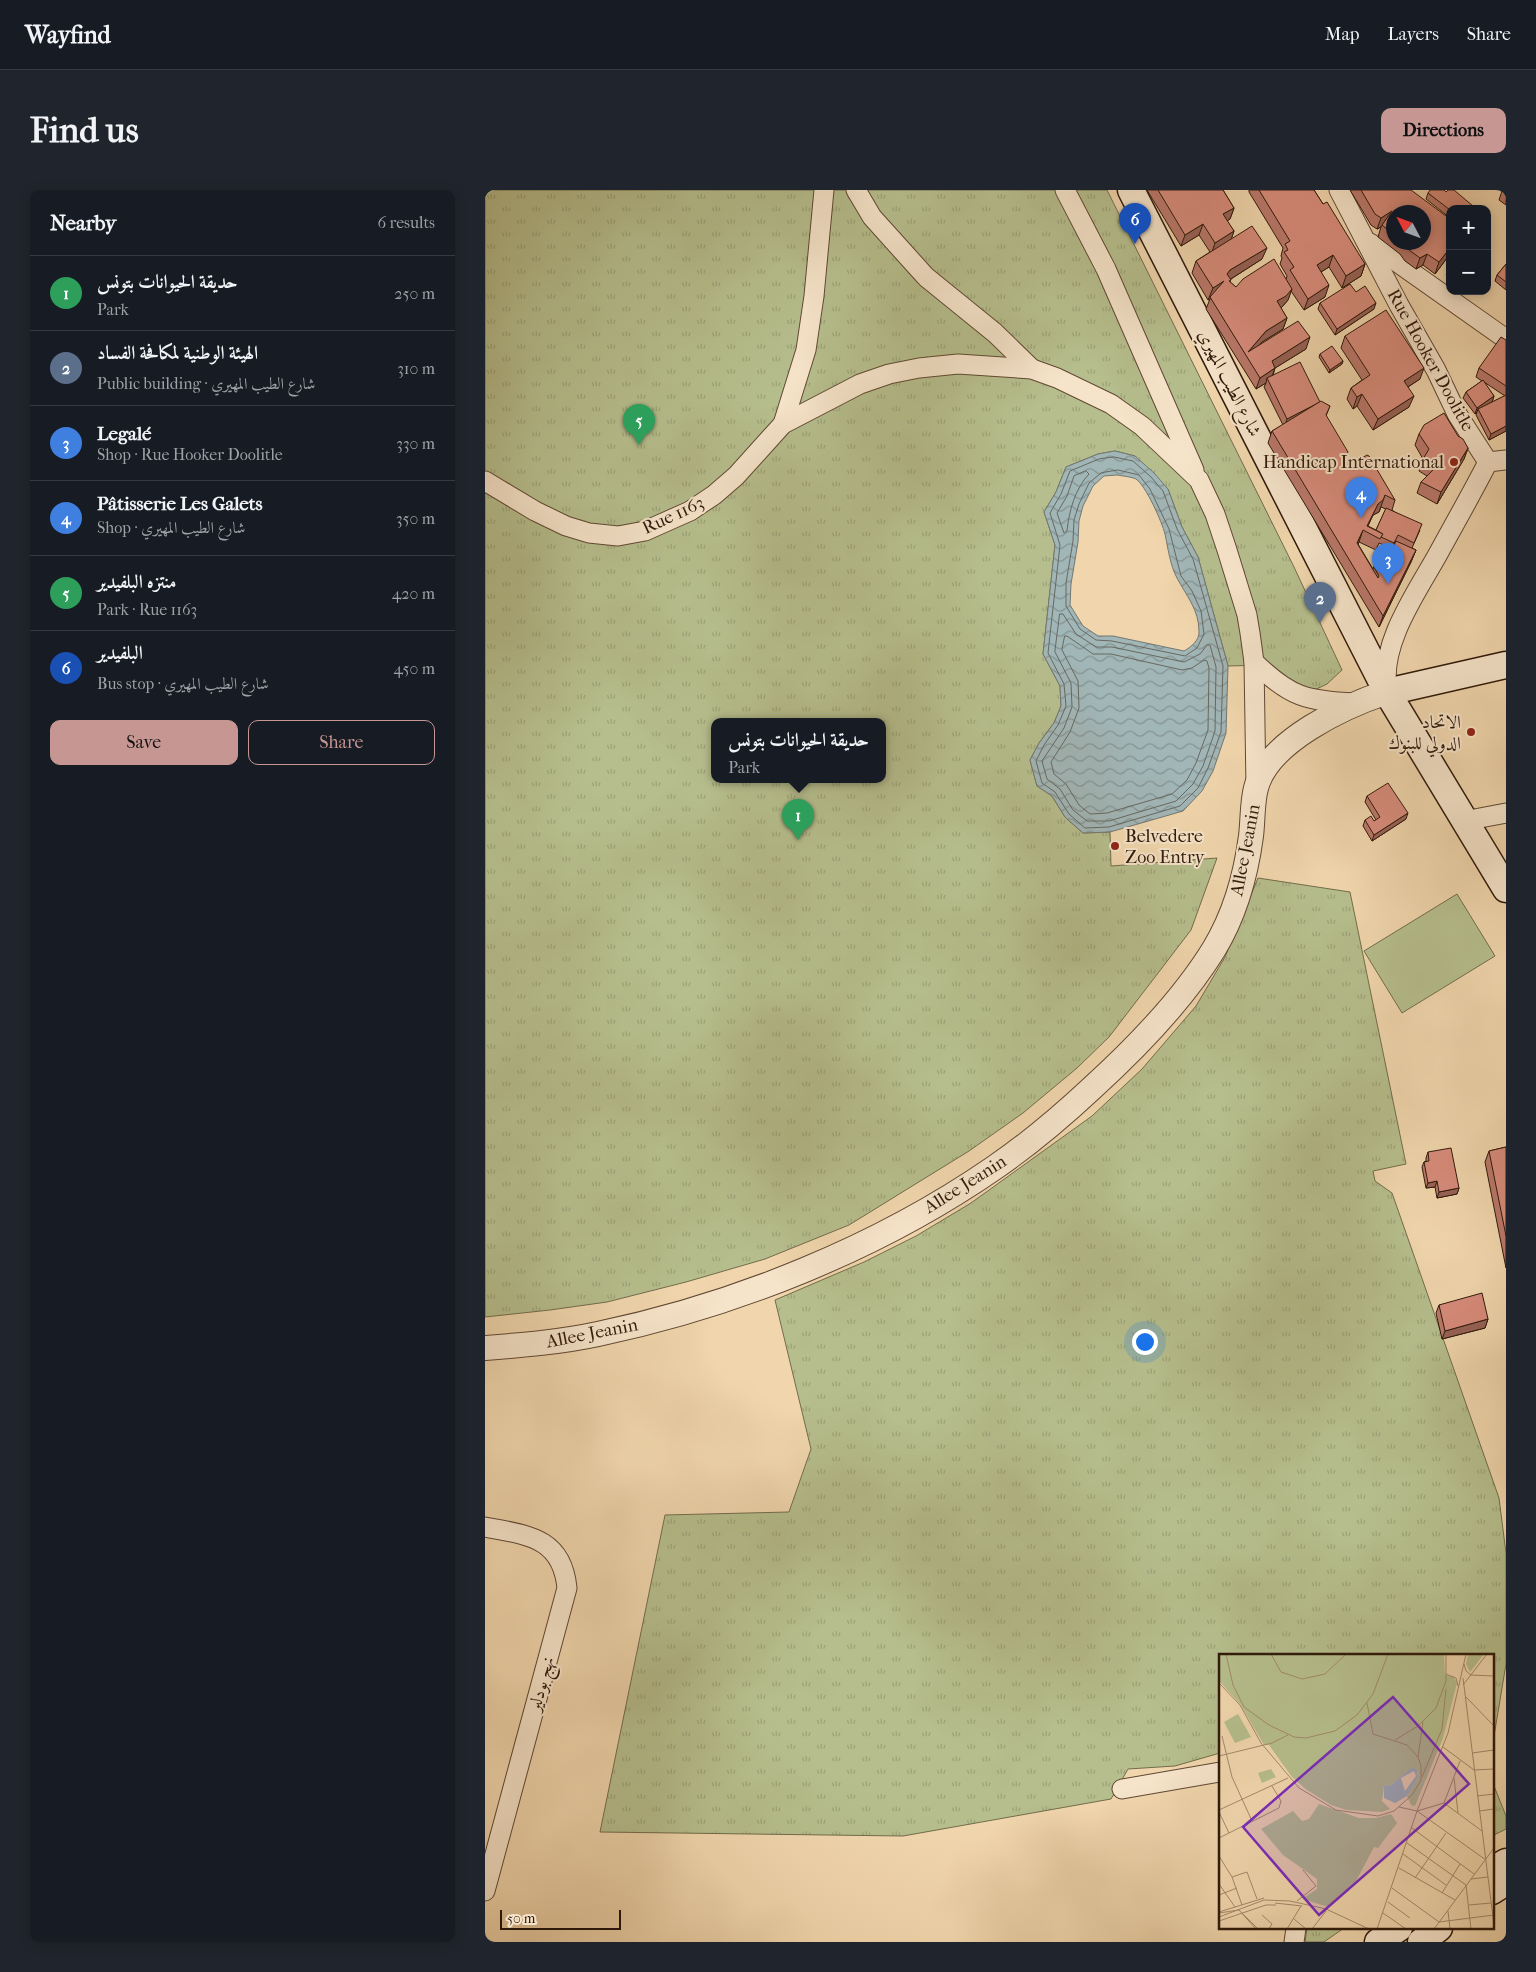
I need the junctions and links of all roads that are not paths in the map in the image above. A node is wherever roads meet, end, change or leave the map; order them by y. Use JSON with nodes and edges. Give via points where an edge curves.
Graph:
{"nodes":[{"id":1,"x":824,"y":190,"type":"edge"},
{"id":2,"x":856,"y":190,"type":"edge"},
{"id":3,"x":1065,"y":190,"type":"edge"},
{"id":4,"x":1131,"y":190,"type":"edge"},
{"id":5,"x":1339,"y":190,"type":"edge"},
{"id":6,"x":1367,"y":241,"type":"junction"},
{"id":7,"x":1506,"y":339,"type":"edge"},
{"id":8,"x":1032,"y":369,"type":"junction"},
{"id":9,"x":783,"y":424,"type":"junction"},
{"id":10,"x":1497,"y":461,"type":"edge"},
{"id":11,"x":1199,"y":480,"type":"junction"},
{"id":12,"x":485,"y":481,"type":"edge"},
{"id":13,"x":1255,"y":662,"type":"junction"},
{"id":14,"x":1506,"y":665,"type":"edge"},
{"id":15,"x":1387,"y":692,"type":"junction"},
{"id":16,"x":1355,"y":703,"type":"junction"},
{"id":17,"x":1256,"y":788,"type":"junction"},
{"id":18,"x":1506,"y":813,"type":"edge"},
{"id":19,"x":1464,"y":821,"type":"junction"},
{"id":20,"x":1506,"y":888,"type":"edge"},
{"id":21,"x":485,"y":1348,"type":"edge"},
{"id":22,"x":485,"y":1526,"type":"edge"},
{"id":23,"x":1219,"y":1772,"type":"edge"},
{"id":24,"x":1122,"y":1789,"type":"dead end"},
{"id":25,"x":490,"y":1845,"type":"edge"},
{"id":26,"x":1506,"y":1862,"type":"edge"},
{"id":27,"x":1493,"y":1869,"type":"edge"},
{"id":28,"x":1506,"y":1882,"type":"edge"},
{"id":29,"x":1493,"y":1890,"type":"edge"},
{"id":30,"x":485,"y":1891,"type":"edge"},
{"id":31,"x":1396,"y":1930,"type":"edge"},
{"id":32,"x":1436,"y":1930,"type":"edge"},
{"id":33,"x":1378,"y":1942,"type":"edge"},
{"id":34,"x":1421,"y":1942,"type":"edge"}],
"edges":[{"from":1,"to":9,"type":"street","via":[[806,350]]},
{"from":2,"to":8,"type":"street","via":[[872,217],[926,277],[995,332]]},
{"from":3,"to":11,"type":"street","via":[[1106,269]]},
{"from":4,"to":15,"type":"main road","name":"شارع الطيب المهيري"},
{"from":5,"to":6,"type":"street","name":"Rue Hooker Doolitle"},
{"from":6,"to":7,"type":"street"},
{"from":6,"to":10,"type":"street","name":"Rue Hooker Doolitle","via":[[1457,414]]},
{"from":8,"to":9,"type":"street","via":[[958,364],[889,374],[860,384]]},
{"from":8,"to":11,"type":"street","via":[[1111,404],[1142,426]]},
{"from":9,"to":12,"type":"street","name":"Rue 1163","via":[[736,476],[706,500],[690,511],[645,531],[618,536],[589,533],[566,526]]},
{"from":10,"to":15,"type":"street","name":"Rue Hooker Doolitle","via":[[1401,620],[1389,649],[1385,679]]},
{"from":11,"to":13,"type":"street","via":[[1215,514],[1247,615]]},
{"from":13,"to":16,"type":"street","via":[[1280,686],[1297,695],[1325,702]]},
{"from":13,"to":17,"type":"street"},
{"from":14,"to":15,"type":"main road"},
{"from":15,"to":16,"type":"street"},
{"from":15,"to":19,"type":"main road","name":"شارع الطيب المهيري"},
{"from":16,"to":17,"type":"street","via":[[1293,738],[1266,768]]},
{"from":17,"to":21,"type":"street","name":"Allee Jeanin","via":[[1249,848],[1233,908],[1215,946],[1192,982],[1125,1058],[1033,1139],[995,1167],[964,1188],[858,1246],[771,1283],[674,1316],[612,1331],[551,1342]]},
{"from":18,"to":19,"type":"street"},
{"from":19,"to":20,"type":"main road","name":"شارع الطيب المهيري"},
{"from":22,"to":25,"type":"street","name":"نهج بودلير","via":[[529,1535],[545,1543],[561,1562],[567,1588]]},
{"from":23,"to":24,"type":"street"},
{"from":25,"to":30,"type":"street","name":"نهج بودلير"},
{"from":26,"to":27,"type":"main road"},
{"from":28,"to":29,"type":"main road"},
{"from":31,"to":33,"type":"main road"},
{"from":32,"to":34,"type":"main road"}]}
